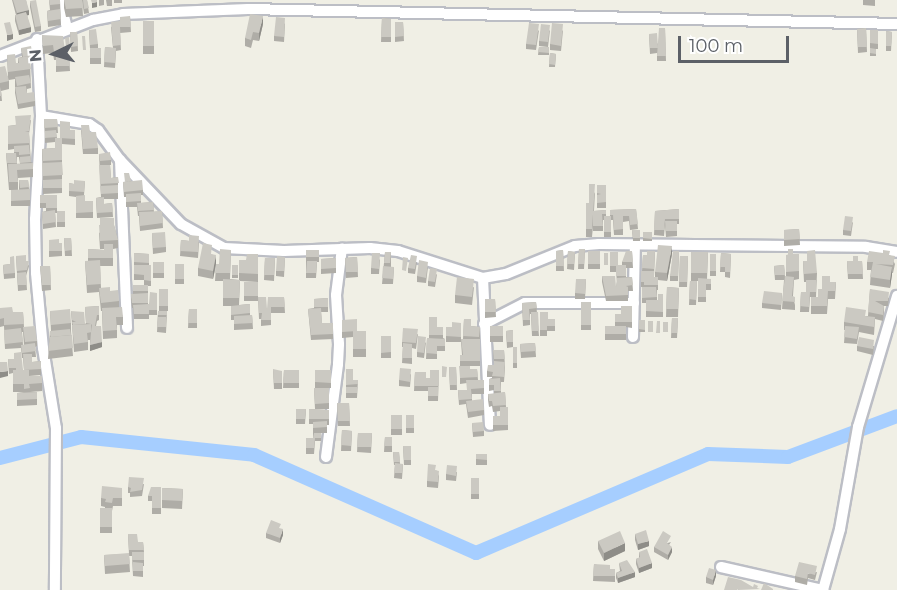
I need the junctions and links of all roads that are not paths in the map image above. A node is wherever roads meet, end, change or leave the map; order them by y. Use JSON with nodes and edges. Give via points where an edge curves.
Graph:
{"nodes":[{"id":1,"x":60,"y":0,"type":"edge"},
{"id":2,"x":897,"y":24,"type":"edge"},
{"id":3,"x":67,"y":29,"type":"junction"},
{"id":4,"x":37,"y":39,"type":"junction"},
{"id":5,"x":0,"y":56,"type":"edge"},
{"id":6,"x":40,"y":116,"type":"junction"},
{"id":7,"x":120,"y":160,"type":"junction"},
{"id":8,"x":635,"y":244,"type":"junction"},
{"id":9,"x":342,"y":248,"type":"junction"},
{"id":10,"x":897,"y":252,"type":"edge"},
{"id":11,"x":483,"y":279,"type":"junction"},
{"id":12,"x":897,"y":296,"type":"edge"},
{"id":13,"x":634,"y":303,"type":"junction"},
{"id":14,"x":484,"y":324,"type":"junction"},
{"id":15,"x":127,"y":328,"type":"dead end"},
{"id":16,"x":633,"y":337,"type":"dead end"},
{"id":17,"x":490,"y":425,"type":"edge"},
{"id":18,"x":326,"y":457,"type":"dead end"},
{"id":19,"x":721,"y":567,"type":"dead end"},
{"id":20,"x":55,"y":590,"type":"edge"},
{"id":21,"x":823,"y":590,"type":"edge"}],
"edges":[{"from":1,"to":3,"type":"street"},
{"from":2,"to":3,"type":"street","via":[[248,9],[123,14]]},
{"from":3,"to":4,"type":"street"},
{"from":4,"to":5,"type":"street"},
{"from":4,"to":6,"type":"street"},
{"from":6,"to":7,"type":"street","via":[[89,124]]},
{"from":6,"to":20,"type":"street","via":[[36,273],[58,458]]},
{"from":7,"to":9,"type":"street","via":[[181,224],[224,248]]},
{"from":7,"to":15,"type":"street"},
{"from":8,"to":10,"type":"street","via":[[866,247]]},
{"from":8,"to":11,"type":"street","via":[[575,246],[506,274]]},
{"from":8,"to":13,"type":"street"},
{"from":9,"to":11,"type":"street","via":[[398,251]]},
{"from":9,"to":18,"type":"street","via":[[336,288],[338,364]]},
{"from":11,"to":14,"type":"street"},
{"from":12,"to":21,"type":"street","via":[[858,427],[840,529]]},
{"from":13,"to":14,"type":"street","via":[[525,303]]},
{"from":13,"to":16,"type":"street"},
{"from":14,"to":17,"type":"street"},
{"from":19,"to":21,"type":"street"}]}
